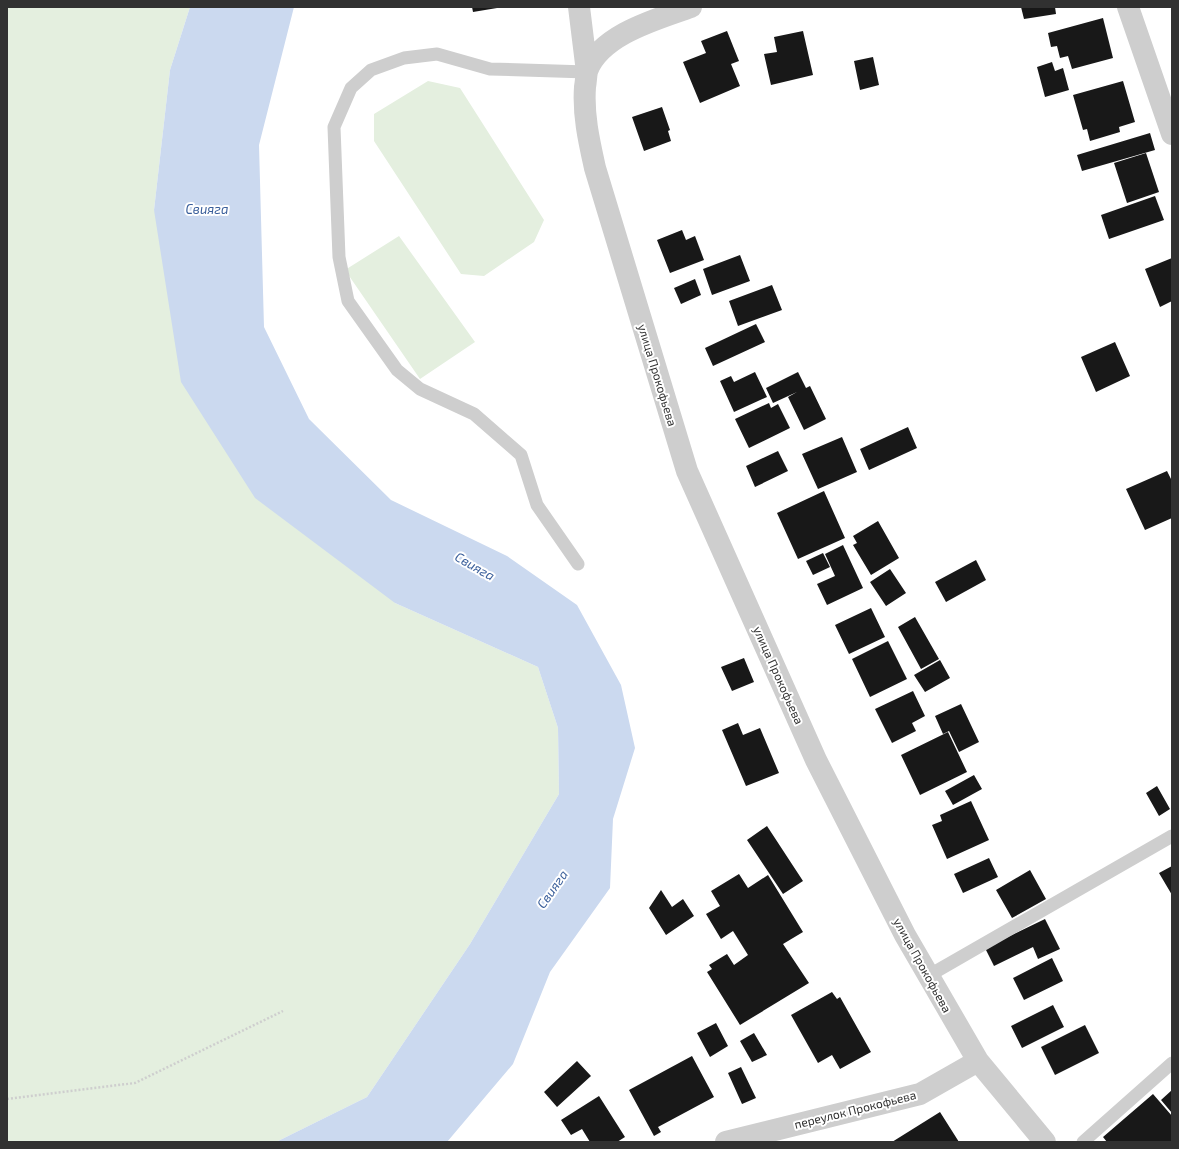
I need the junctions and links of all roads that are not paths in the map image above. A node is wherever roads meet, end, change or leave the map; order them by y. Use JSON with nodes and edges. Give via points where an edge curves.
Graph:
{"nodes":[{"id":1,"x":579,"y":7,"type":"edge"},
{"id":2,"x":691,"y":7,"type":"edge"},
{"id":3,"x":1128,"y":7,"type":"edge"},
{"id":4,"x":587,"y":72,"type":"junction"},
{"id":5,"x":1172,"y":134,"type":"edge"},
{"id":6,"x":578,"y":564,"type":"dead end"},
{"id":7,"x":1172,"y":836,"type":"edge"},
{"id":8,"x":928,"y":976,"type":"junction"},
{"id":9,"x":978,"y":1061,"type":"junction"},
{"id":10,"x":1172,"y":1063,"type":"edge"},
{"id":11,"x":726,"y":1142,"type":"edge"},
{"id":12,"x":1045,"y":1142,"type":"edge"},
{"id":13,"x":1083,"y":1142,"type":"edge"}],
"edges":[{"from":1,"to":4,"type":"street"},
{"from":2,"to":4,"type":"street","via":[[645,23],[618,37],[597,55]]},
{"from":3,"to":5,"type":"street"},
{"from":4,"to":6,"type":"lane","via":[[490,69],[437,54],[404,58],[372,70],[351,88],[334,127],[339,257],[348,301],[397,370],[420,389],[474,414],[521,455],[537,506]]},
{"from":4,"to":8,"type":"street","name":"улица Прокофьева","via":[[584,98],[586,128],[595,168],[687,471],[816,760]]},
{"from":7,"to":8,"type":"lane"},
{"from":8,"to":9,"type":"street","name":"улица Прокофьева"},
{"from":9,"to":11,"type":"street","name":"переулок Прокофьева","via":[[920,1094]]},
{"from":9,"to":12,"type":"street","name":"улица Прокофьева"},
{"from":10,"to":13,"type":"lane"}]}
